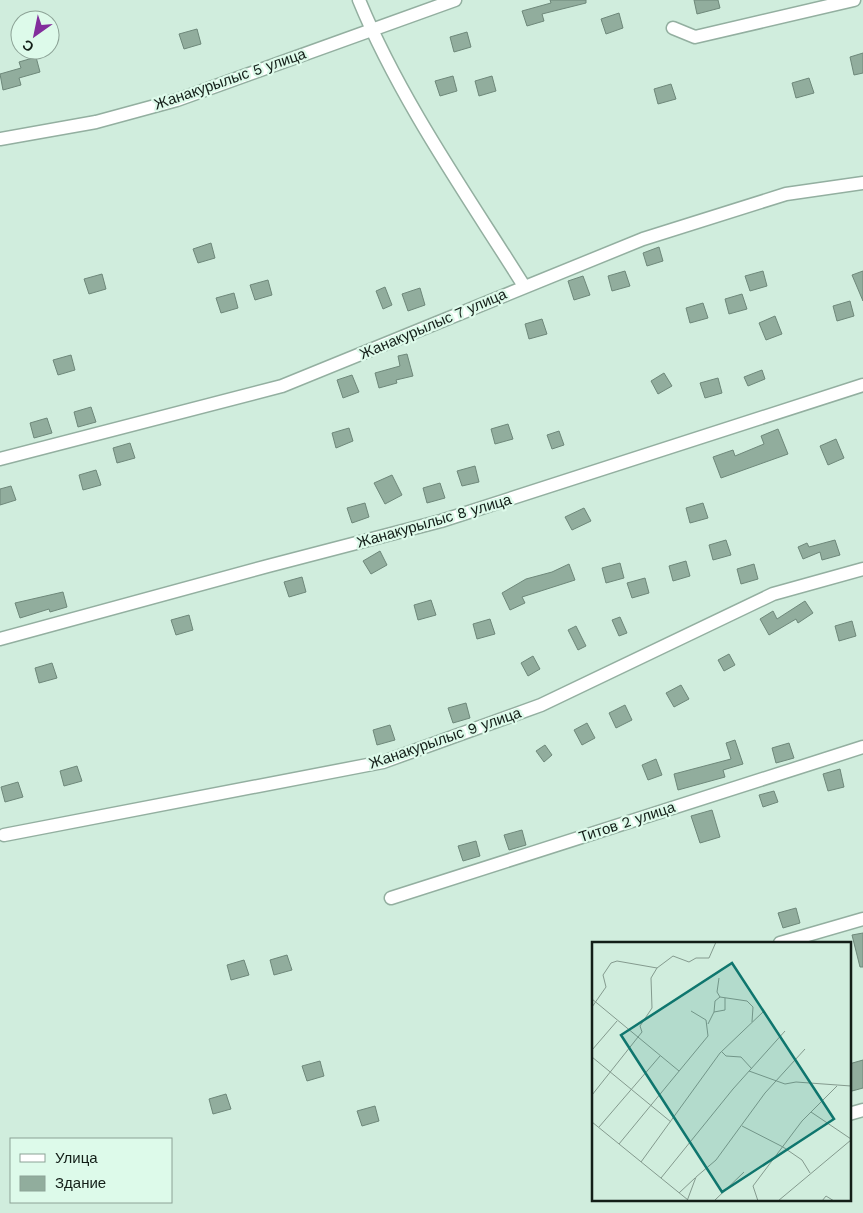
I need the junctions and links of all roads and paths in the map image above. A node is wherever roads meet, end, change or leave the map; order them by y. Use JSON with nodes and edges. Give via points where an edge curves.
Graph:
{"nodes":[{"id":1,"x":359,"y":0,"type":"edge"},
{"id":2,"x":456,"y":0,"type":"edge"},
{"id":3,"x":854,"y":0,"type":"edge"},
{"id":4,"x":673,"y":28,"type":"dead end"},
{"id":5,"x":372,"y":30,"type":"junction"},
{"id":6,"x":0,"y":139,"type":"edge"},
{"id":7,"x":863,"y":183,"type":"edge"},
{"id":8,"x":524,"y":286,"type":"junction"},
{"id":9,"x":863,"y":385,"type":"edge"},
{"id":10,"x":0,"y":459,"type":"edge"},
{"id":11,"x":863,"y":569,"type":"edge"},
{"id":12,"x":0,"y":639,"type":"edge"},
{"id":13,"x":863,"y":747,"type":"edge"},
{"id":14,"x":4,"y":835,"type":"dead end"},
{"id":15,"x":391,"y":898,"type":"dead end"},
{"id":16,"x":863,"y":919,"type":"edge"},
{"id":17,"x":783,"y":942,"type":"edge"},
{"id":18,"x":863,"y":1110,"type":"edge"},
{"id":19,"x":850,"y":1114,"type":"edge"}],
"edges":[{"from":1,"to":5,"type":"street"},
{"from":2,"to":5,"type":"street","name":"Жанакурылыс 5 улица"},
{"from":3,"to":4,"type":"street","via":[[696,37]]},
{"from":5,"to":6,"type":"street","name":"Жанакурылыс 5 улица","via":[[177,100],[96,122]]},
{"from":5,"to":8,"type":"street","via":[[435,145]]},
{"from":7,"to":8,"type":"street","name":"Жанакурылыс 7 улица","via":[[776,197],[643,239]]},
{"from":8,"to":10,"type":"street","name":"Жанакурылыс 7 улица","via":[[282,386]]},
{"from":9,"to":12,"type":"street","name":"Жанакурылыс 8 улица","via":[[441,521]]},
{"from":11,"to":14,"type":"street","name":"Жанакурылыс 9 улица","via":[[773,594],[541,705],[383,762]]},
{"from":13,"to":15,"type":"street","name":"Титов 2 улица"},
{"from":16,"to":17,"type":"street"},
{"from":18,"to":19,"type":"street"}]}
